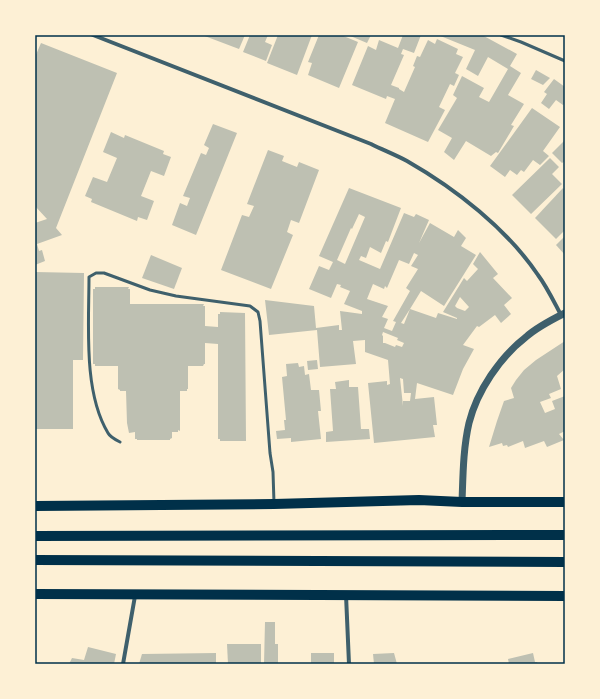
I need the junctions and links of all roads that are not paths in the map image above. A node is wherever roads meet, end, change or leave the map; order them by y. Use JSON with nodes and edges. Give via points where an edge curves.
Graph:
{"nodes":[{"id":1,"x":93,"y":35,"type":"edge"},
{"id":2,"x":501,"y":35,"type":"edge"},
{"id":3,"x":565,"y":61,"type":"edge"},
{"id":4,"x":563,"y":314,"type":"edge"},
{"id":5,"x":120,"y":442,"type":"dead end"},
{"id":6,"x":462,"y":502,"type":"junction"},
{"id":7,"x":565,"y":502,"type":"edge"},
{"id":8,"x":274,"y":504,"type":"junction"},
{"id":9,"x":35,"y":506,"type":"edge"},
{"id":10,"x":565,"y":535,"type":"edge"},
{"id":11,"x":35,"y":536,"type":"edge"},
{"id":12,"x":35,"y":560,"type":"edge"},
{"id":13,"x":565,"y":562,"type":"edge"},
{"id":14,"x":35,"y":594,"type":"edge"},
{"id":15,"x":136,"y":594,"type":"junction"},
{"id":16,"x":346,"y":595,"type":"junction"},
{"id":17,"x":565,"y":596,"type":"edge"},
{"id":18,"x":123,"y":664,"type":"edge"},
{"id":19,"x":349,"y":664,"type":"edge"}],
"edges":[{"from":1,"to":4,"type":"street","via":[[371,144],[440,181],[479,211],[514,244]]},
{"from":2,"to":3,"type":"lane"},
{"from":4,"to":6,"type":"street","via":[[526,336],[501,361],[478,396],[469,423]]},
{"from":5,"to":8,"type":"lane","via":[[108,434],[97,407],[91,379],[89,278],[96,273],[104,273],[150,290],[176,296],[250,306],[258,312],[260,321]]},
{"from":6,"to":7,"type":"main road"},
{"from":6,"to":8,"type":"main road","via":[[419,500]]},
{"from":8,"to":9,"type":"main road"},
{"from":10,"to":11,"type":"main road"},
{"from":12,"to":13,"type":"main road"},
{"from":14,"to":15,"type":"main road"},
{"from":15,"to":16,"type":"main road"},
{"from":15,"to":18,"type":"street"},
{"from":16,"to":17,"type":"main road"},
{"from":16,"to":19,"type":"street"}]}
